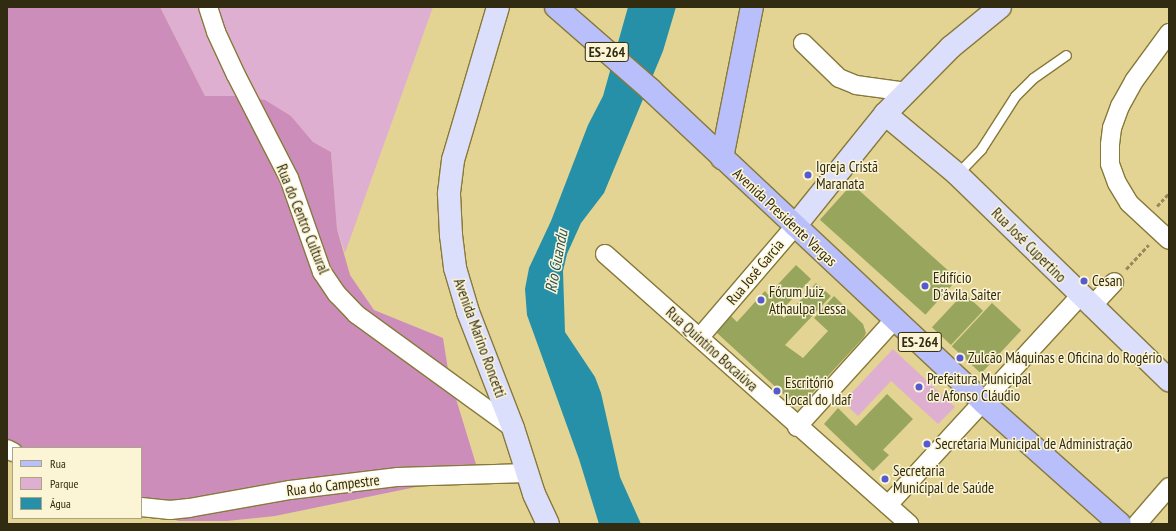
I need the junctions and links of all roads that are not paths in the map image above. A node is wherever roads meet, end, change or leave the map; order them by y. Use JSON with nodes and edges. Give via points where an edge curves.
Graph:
{"nodes":[{"id":1,"x":208,"y":7,"type":"edge"},
{"id":2,"x":498,"y":7,"type":"edge"},
{"id":3,"x":752,"y":7,"type":"edge"},
{"id":4,"x":1000,"y":7,"type":"edge"},
{"id":5,"x":560,"y":10,"type":"edge"},
{"id":6,"x":1169,"y":32,"type":"edge"},
{"id":7,"x":803,"y":43,"type":"dead end"},
{"id":8,"x":1066,"y":55,"type":"dead end"},
{"id":9,"x":907,"y":92,"type":"junction"},
{"id":10,"x":886,"y":114,"type":"junction"},
{"id":11,"x":722,"y":158,"type":"junction"},
{"id":12,"x":957,"y":174,"type":"junction"},
{"id":13,"x":795,"y":226,"type":"junction"},
{"id":14,"x":1164,"y":236,"type":"edge"},
{"id":15,"x":605,"y":254,"type":"dead end"},
{"id":16,"x":1114,"y":282,"type":"road end"},
{"id":17,"x":1085,"y":301,"type":"junction"},
{"id":18,"x":895,"y":319,"type":"junction"},
{"id":19,"x":700,"y":337,"type":"junction"},
{"id":20,"x":1169,"y":380,"type":"edge"},
{"id":21,"x":983,"y":402,"type":"junction"},
{"id":22,"x":797,"y":427,"type":"junction"},
{"id":23,"x":514,"y":428,"type":"junction"},
{"id":24,"x":527,"y":473,"type":"junction"},
{"id":25,"x":1169,"y":486,"type":"edge"},
{"id":26,"x":888,"y":505,"type":"junction"},
{"id":27,"x":142,"y":507,"type":"edge"},
{"id":28,"x":548,"y":524,"type":"edge"},
{"id":29,"x":909,"y":524,"type":"edge"},
{"id":30,"x":1120,"y":524,"type":"edge"},
{"id":31,"x":1137,"y":524,"type":"edge"}],
"edges":[{"from":1,"to":23,"type":"street","name":"Rua do Centro Cultural","via":[[216,32],[236,75],[289,178],[322,272],[337,294],[356,314]]},
{"from":2,"to":23,"type":"street","name":"Avenida Marino Roncetti","via":[[453,160],[449,194],[455,268],[468,312]]},
{"from":3,"to":11,"type":"main road"},
{"from":4,"to":9,"type":"street","name":"Rua José Garcia","via":[[951,47]]},
{"from":5,"to":11,"type":"main road","name":"Avenida Presidente Vargas","number":"ES-264","via":[[651,90]]},
{"from":6,"to":14,"type":"street","via":[[1134,81],[1120,106],[1112,128],[1110,164],[1117,183],[1129,202]]},
{"from":7,"to":9,"type":"street","via":[[839,78],[856,85]]},
{"from":8,"to":12,"type":"lane","via":[[1033,78],[1015,96],[981,149]]},
{"from":9,"to":10,"type":"street","name":"Rua José Garcia"},
{"from":10,"to":12,"type":"street","name":"Rua José Cupertino"},
{"from":10,"to":13,"type":"street","name":"Rua José Garcia"},
{"from":11,"to":13,"type":"main road","name":"Avenida Presidente Vargas","number":"ES-264"},
{"from":12,"to":17,"type":"street","name":"Rua José Cupertino"},
{"from":13,"to":18,"type":"main road","name":"Avenida Presidente Vargas","number":"ES-264"},
{"from":13,"to":19,"type":"street","name":"Rua José Garcia"},
{"from":15,"to":19,"type":"street","name":"Rua Quintino Bocaiúva"},
{"from":16,"to":17,"type":"street"},
{"from":17,"to":20,"type":"street","name":"Rua José Cupertino"},
{"from":17,"to":21,"type":"street"},
{"from":18,"to":21,"type":"main road","name":"Avenida Presidente Vargas","number":"ES-264"},
{"from":18,"to":22,"type":"street"},
{"from":19,"to":22,"type":"street","name":"Rua Quintino Bocaiúva"},
{"from":21,"to":26,"type":"street"},
{"from":21,"to":30,"type":"main road","name":"Avenida Presidente Vargas","number":"ES-264"},
{"from":22,"to":26,"type":"street","name":"Rua Quintino Bocaiúva"},
{"from":23,"to":24,"type":"street","name":"Avenida Marino Roncetti"},
{"from":24,"to":27,"type":"street","name":"Rua do Campestre","via":[[398,477],[282,491],[189,508],[170,510]]},
{"from":24,"to":28,"type":"street","name":"Avenida Marino Roncetti"},
{"from":25,"to":31,"type":"street"},
{"from":26,"to":29,"type":"street","name":"Rua Quintino Bocaiúva"}]}
